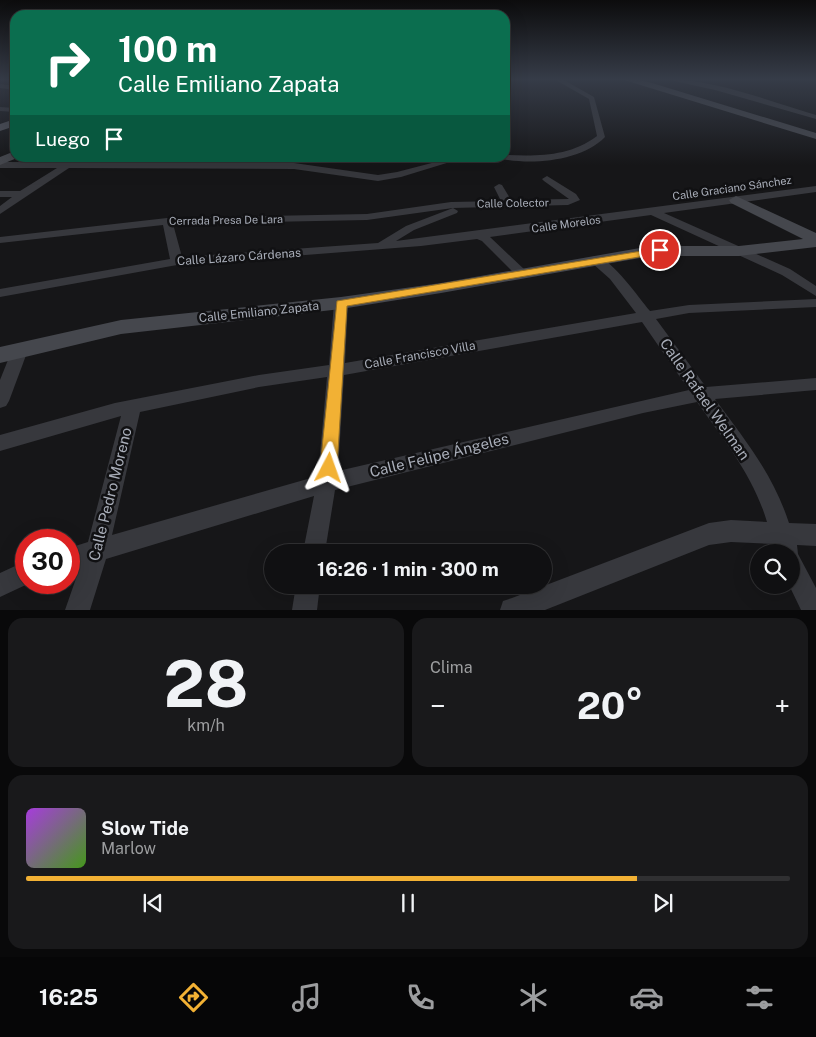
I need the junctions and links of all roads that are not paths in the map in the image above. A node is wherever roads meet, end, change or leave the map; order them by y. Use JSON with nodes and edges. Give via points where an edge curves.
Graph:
{"nodes":[{"id":1,"x":594,"y":107,"type":"edge"},
{"id":2,"x":720,"y":107,"type":"edge"},
{"id":3,"x":750,"y":107,"type":"edge"},
{"id":4,"x":767,"y":107,"type":"edge"},
{"id":5,"x":815,"y":126,"type":"edge"},
{"id":6,"x":781,"y":127,"type":"joint"},
{"id":7,"x":510,"y":157,"type":"edge"},
{"id":8,"x":15,"y":162,"type":"edge"},
{"id":9,"x":40,"y":162,"type":"edge"},
{"id":10,"x":445,"y":162,"type":"edge"},
{"id":11,"x":0,"y":163,"type":"edge"},
{"id":12,"x":68,"y":165,"type":"junction"},
{"id":13,"x":547,"y":179,"type":"dead end"},
{"id":14,"x":499,"y":187,"type":"dead end"},
{"id":15,"x":816,"y":189,"type":"edge"},
{"id":16,"x":804,"y":190,"type":"junction"},
{"id":17,"x":0,"y":194,"type":"edge"},
{"id":18,"x":22,"y":194,"type":"junction"},
{"id":19,"x":816,"y":196,"type":"edge"},
{"id":20,"x":736,"y":200,"type":"junction"},
{"id":21,"x":508,"y":204,"type":"junction"},
{"id":22,"x":452,"y":208,"type":"junction"},
{"id":23,"x":0,"y":211,"type":"edge"},
{"id":24,"x":652,"y":212,"type":"junction"},
{"id":25,"x":167,"y":222,"type":"junction"},
{"id":26,"x":480,"y":236,"type":"junction"},
{"id":27,"x":0,"y":240,"type":"edge"},
{"id":28,"x":816,"y":241,"type":"edge"},
{"id":29,"x":379,"y":247,"type":"junction"},
{"id":30,"x":739,"y":250,"type":"junction"},
{"id":31,"x":596,"y":260,"type":"junction"},
{"id":32,"x":177,"y":261,"type":"junction"},
{"id":33,"x":522,"y":274,"type":"junction"},
{"id":34,"x":816,"y":292,"type":"edge"},
{"id":35,"x":0,"y":293,"type":"edge"},
{"id":36,"x":341,"y":303,"type":"junction"},
{"id":37,"x":816,"y":303,"type":"edge"},
{"id":38,"x":645,"y":315,"type":"junction"},
{"id":39,"x":20,"y":350,"type":"junction"},
{"id":40,"x":0,"y":355,"type":"edge"},
{"id":41,"x":336,"y":370,"type":"junction"},
{"id":42,"x":816,"y":384,"type":"edge"},
{"id":43,"x":702,"y":394,"type":"junction"},
{"id":44,"x":0,"y":401,"type":"edge"},
{"id":45,"x":132,"y":407,"type":"junction"},
{"id":46,"x":0,"y":443,"type":"edge"},
{"id":47,"x":326,"y":482,"type":"junction"},
{"id":48,"x":816,"y":535,"type":"edge"},
{"id":49,"x":785,"y":543,"type":"edge"},
{"id":50,"x":315,"y":544,"type":"edge"},
{"id":51,"x":98,"y":549,"type":"junction"},
{"id":52,"x":80,"y":555,"type":"edge"},
{"id":53,"x":15,"y":578,"type":"edge"},
{"id":54,"x":800,"y":581,"type":"edge"},
{"id":55,"x":0,"y":585,"type":"edge"},
{"id":56,"x":307,"y":594,"type":"edge"},
{"id":57,"x":77,"y":610,"type":"edge"},
{"id":58,"x":304,"y":610,"type":"edge"},
{"id":59,"x":512,"y":610,"type":"edge"},
{"id":60,"x":814,"y":610,"type":"edge"}],
"edges":[{"from":1,"to":7,"type":"street","via":[[601,137],[583,151],[570,155]]},
{"from":2,"to":6,"type":"street"},
{"from":3,"to":5,"type":"street"},
{"from":4,"to":5,"type":"street"},
{"from":5,"to":6,"type":"street"},
{"from":8,"to":11,"type":"street"},
{"from":9,"to":12,"type":"street"},
{"from":10,"to":12,"type":"street","via":[[378,178],[294,166]]},
{"from":12,"to":18,"type":"street"},
{"from":13,"to":21,"type":"street","name":"Calle Colector","via":[[575,200]]},
{"from":14,"to":21,"type":"street"},
{"from":15,"to":16,"type":"street","name":"Calle Graciano Sánchez"},
{"from":16,"to":19,"type":"street"},
{"from":16,"to":20,"type":"street","name":"Calle Graciano Sánchez"},
{"from":17,"to":18,"type":"street"},
{"from":18,"to":23,"type":"street"},
{"from":20,"to":24,"type":"street","name":"Calle Graciano Sánchez"},
{"from":20,"to":28,"type":"street"},
{"from":21,"to":22,"type":"street","name":"Calle Colector"},
{"from":22,"to":25,"type":"street","name":"Cerrada Presa De Lara","via":[[367,217]]},
{"from":22,"to":29,"type":"street"},
{"from":24,"to":26,"type":"street","name":"Calle Morelos"},
{"from":24,"to":30,"type":"street"},
{"from":25,"to":27,"type":"street","name":"Cerrada Presa De Lara"},
{"from":25,"to":32,"type":"street"},
{"from":26,"to":29,"type":"street","name":"Calle Lázaro Cárdenas"},
{"from":26,"to":33,"type":"street"},
{"from":28,"to":30,"type":"street","name":"Calle Emiliano Zapata"},
{"from":29,"to":32,"type":"street","name":"Calle Lázaro Cárdenas"},
{"from":30,"to":31,"type":"street","name":"Calle Emiliano Zapata","via":[[660,250]]},
{"from":30,"to":34,"type":"street","via":[[786,272]]},
{"from":31,"to":33,"type":"street","name":"Calle Emiliano Zapata"},
{"from":31,"to":38,"type":"street","name":"Calle Rafael Welman","via":[[614,276]]},
{"from":32,"to":35,"type":"street","name":"Calle Lázaro Cárdenas"},
{"from":33,"to":36,"type":"street","name":"Calle Emiliano Zapata"},
{"from":36,"to":39,"type":"street","name":"Calle Emiliano Zapata","via":[[121,327]]},
{"from":36,"to":41,"type":"street"},
{"from":37,"to":38,"type":"street","name":"Calle Francisco Villa","via":[[689,309]]},
{"from":38,"to":41,"type":"street","name":"Calle Francisco Villa"},
{"from":38,"to":43,"type":"street","name":"Calle Rafael Welman"},
{"from":39,"to":40,"type":"street","name":"Calle Emiliano Zapata"},
{"from":39,"to":44,"type":"street"},
{"from":41,"to":45,"type":"street","name":"Calle Francisco Villa","via":[[259,380]]},
{"from":41,"to":47,"type":"street"},
{"from":42,"to":43,"type":"street","name":"Calle Felipe Ángeles"},
{"from":43,"to":47,"type":"street","name":"Calle Felipe Ángeles"},
{"from":43,"to":49,"type":"street","name":"Calle Rafael Welman","via":[[755,469],[771,499]]},
{"from":45,"to":46,"type":"street","name":"Calle Francisco Villa"},
{"from":45,"to":51,"type":"street","name":"Calle Pedro Moreno"},
{"from":47,"to":50,"type":"street"},
{"from":47,"to":51,"type":"street","name":"Calle Felipe Ángeles"},
{"from":48,"to":49,"type":"street"},
{"from":49,"to":59,"type":"street","via":[[731,531],[709,534]]},
{"from":51,"to":52,"type":"street","name":"Calle Felipe Ángeles"},
{"from":51,"to":57,"type":"street","name":"Calle Pedro Moreno"},
{"from":53,"to":55,"type":"street"},
{"from":54,"to":60,"type":"street"},
{"from":56,"to":58,"type":"street"}]}
